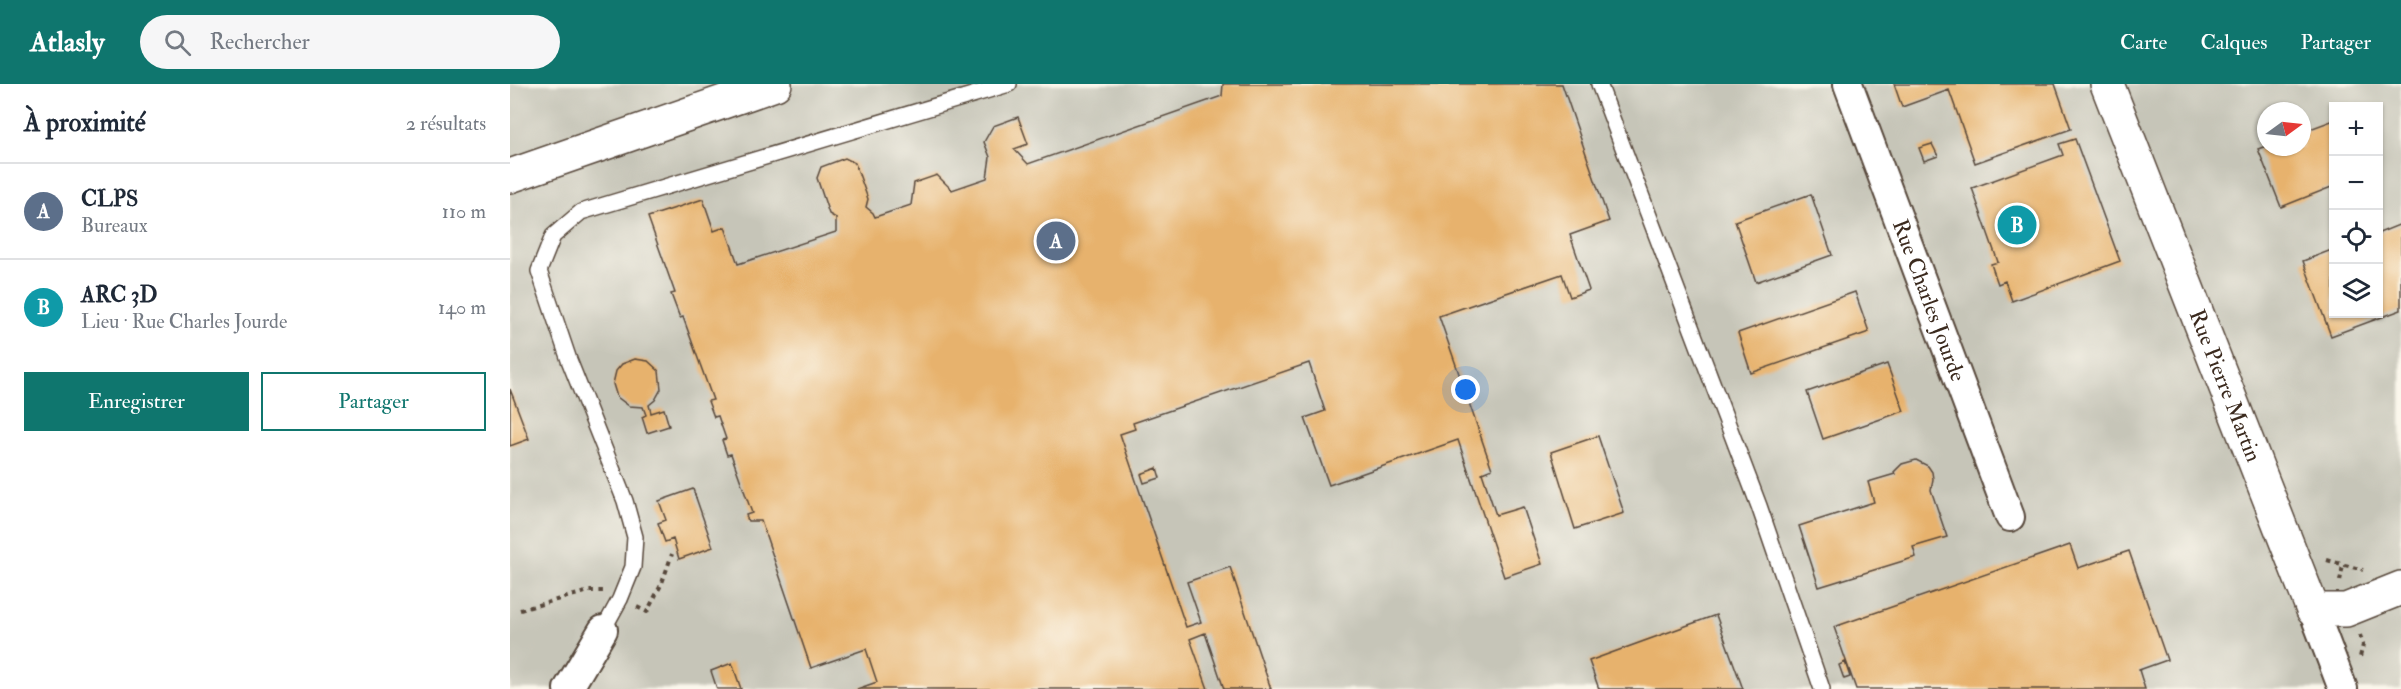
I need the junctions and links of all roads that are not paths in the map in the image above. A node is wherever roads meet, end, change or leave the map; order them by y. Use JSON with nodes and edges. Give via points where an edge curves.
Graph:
{"nodes":[{"id":1,"x":775,"y":84,"type":"edge"},
{"id":2,"x":1009,"y":84,"type":"edge"},
{"id":3,"x":1599,"y":84,"type":"edge"},
{"id":4,"x":1848,"y":84,"type":"edge"},
{"id":5,"x":2107,"y":84,"type":"edge"},
{"id":6,"x":510,"y":176,"type":"edge"},
{"id":7,"x":2010,"y":517,"type":"dead end"},
{"id":8,"x":2401,"y":588,"type":"edge"},
{"id":9,"x":2313,"y":610,"type":"junction"},
{"id":10,"x":603,"y":630,"type":"joint"},
{"id":11,"x":568,"y":689,"type":"edge"},
{"id":12,"x":1822,"y":689,"type":"edge"},
{"id":13,"x":2343,"y":689,"type":"edge"}],
"edges":[{"from":1,"to":6,"type":"street"},
{"from":2,"to":10,"type":"lane","via":[[581,212],[553,236],[539,271],[635,537],[633,567]]},
{"from":3,"to":12,"type":"lane","via":[[1759,506]]},
{"from":4,"to":7,"type":"street","name":"Rue Charles Jourde"},
{"from":5,"to":9,"type":"street","name":"Rue Pierre Martin"},
{"from":8,"to":9,"type":"street","via":[[2346,609]]},
{"from":9,"to":13,"type":"street","name":"Rue Pierre Martin"},
{"from":10,"to":11,"type":"street"}]}
